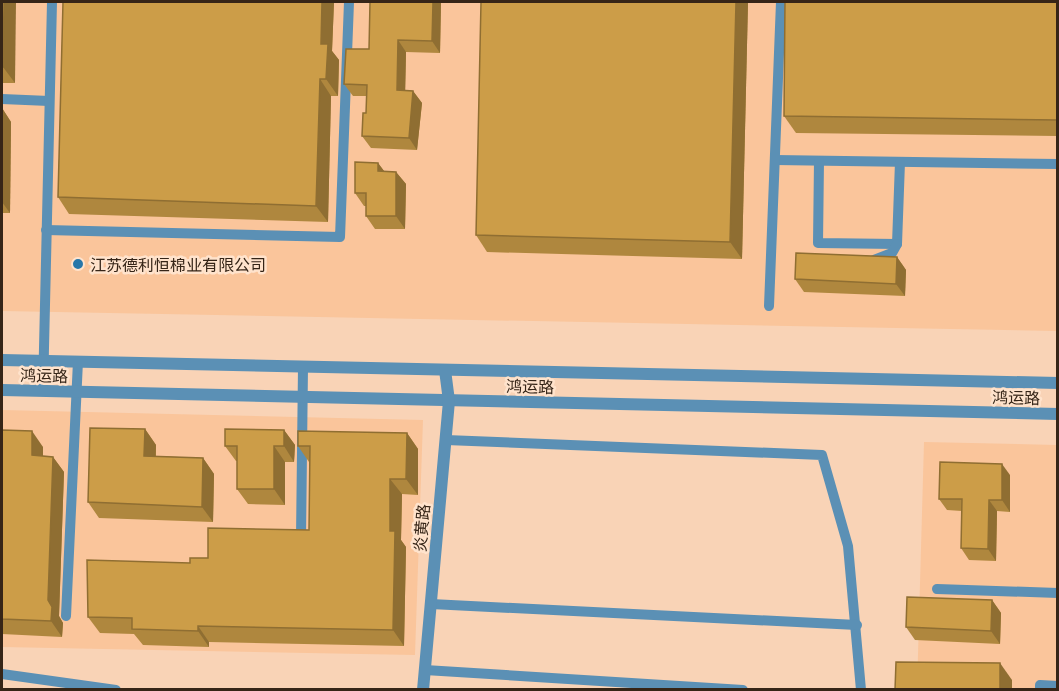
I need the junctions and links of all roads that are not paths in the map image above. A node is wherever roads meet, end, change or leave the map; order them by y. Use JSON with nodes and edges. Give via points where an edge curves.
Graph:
{"nodes":[{"id":1,"x":52,"y":2,"type":"edge"},
{"id":2,"x":349,"y":2,"type":"edge"},
{"id":3,"x":782,"y":2,"type":"edge"},
{"id":4,"x":2,"y":99,"type":"edge"},
{"id":5,"x":49,"y":101,"type":"junction"},
{"id":6,"x":775,"y":160,"type":"junction"},
{"id":7,"x":819,"y":161,"type":"junction"},
{"id":8,"x":900,"y":162,"type":"junction"},
{"id":9,"x":1058,"y":164,"type":"edge"},
{"id":10,"x":46,"y":230,"type":"junction"},
{"id":11,"x":818,"y":243,"type":"junction"},
{"id":12,"x":897,"y":244,"type":"junction"},
{"id":13,"x":829,"y":256,"type":"edge"},
{"id":14,"x":858,"y":260,"type":"edge"},
{"id":15,"x":769,"y":306,"type":"dead end"},
{"id":16,"x":2,"y":360,"type":"edge"},
{"id":17,"x":43,"y":361,"type":"junction"},
{"id":18,"x":78,"y":361,"type":"junction"},
{"id":19,"x":303,"y":367,"type":"junction"},
{"id":20,"x":445,"y":370,"type":"junction"},
{"id":21,"x":1058,"y":383,"type":"edge"},
{"id":22,"x":2,"y":390,"type":"edge"},
{"id":23,"x":42,"y":391,"type":"junction"},
{"id":24,"x":77,"y":392,"type":"junction"},
{"id":25,"x":303,"y":397,"type":"junction"},
{"id":26,"x":449,"y":401,"type":"junction"},
{"id":27,"x":1058,"y":414,"type":"edge"},
{"id":28,"x":446,"y":440,"type":"junction"},
{"id":29,"x":301,"y":538,"type":"edge"},
{"id":30,"x":937,"y":589,"type":"dead end"},
{"id":31,"x":1058,"y":593,"type":"edge"},
{"id":32,"x":431,"y":604,"type":"junction"},
{"id":33,"x":66,"y":616,"type":"dead end"},
{"id":34,"x":857,"y":625,"type":"junction"},
{"id":35,"x":424,"y":670,"type":"junction"},
{"id":36,"x":2,"y":674,"type":"edge"},
{"id":37,"x":52,"y":685,"type":"edge"},
{"id":38,"x":1058,"y":686,"type":"edge"},
{"id":39,"x":116,"y":690,"type":"edge"},
{"id":40,"x":423,"y":690,"type":"edge"},
{"id":41,"x":743,"y":690,"type":"edge"},
{"id":42,"x":861,"y":690,"type":"edge"},
{"id":43,"x":1040,"y":690,"type":"edge"}],
"edges":[{"from":1,"to":5,"type":"lane"},
{"from":2,"to":10,"type":"lane","via":[[340,237]]},
{"from":3,"to":6,"type":"lane"},
{"from":4,"to":5,"type":"lane"},
{"from":5,"to":10,"type":"lane"},
{"from":6,"to":7,"type":"lane"},
{"from":6,"to":15,"type":"lane"},
{"from":7,"to":8,"type":"lane"},
{"from":7,"to":11,"type":"lane"},
{"from":8,"to":9,"type":"lane"},
{"from":8,"to":12,"type":"lane"},
{"from":10,"to":17,"type":"lane"},
{"from":11,"to":12,"type":"lane"},
{"from":11,"to":13,"type":"lane"},
{"from":12,"to":14,"type":"lane","via":[[892,254],[884,258]]},
{"from":16,"to":17,"type":"street","name":"鸿运路"},
{"from":17,"to":18,"type":"street","name":"鸿运路"},
{"from":17,"to":23,"type":"lane"},
{"from":18,"to":19,"type":"street","name":"鸿运路"},
{"from":18,"to":24,"type":"lane"},
{"from":19,"to":20,"type":"street","name":"鸿运路"},
{"from":19,"to":25,"type":"lane"},
{"from":20,"to":21,"type":"street","name":"鸿运路"},
{"from":20,"to":26,"type":"street","name":"炎黄路"},
{"from":22,"to":23,"type":"street","name":"鸿运路"},
{"from":23,"to":24,"type":"street","name":"鸿运路"},
{"from":24,"to":25,"type":"street","name":"鸿运路"},
{"from":24,"to":33,"type":"lane"},
{"from":25,"to":26,"type":"street","name":"鸿运路"},
{"from":25,"to":29,"type":"lane"},
{"from":26,"to":27,"type":"street","name":"鸿运路"},
{"from":26,"to":28,"type":"street","name":"炎黄路"},
{"from":28,"to":32,"type":"street","name":"炎黄路"},
{"from":28,"to":34,"type":"lane","via":[[822,455],[848,546]]},
{"from":30,"to":31,"type":"lane"},
{"from":32,"to":34,"type":"lane"},
{"from":32,"to":35,"type":"street","name":"炎黄路"},
{"from":34,"to":42,"type":"lane"},
{"from":35,"to":40,"type":"street","name":"炎黄路"},
{"from":35,"to":41,"type":"lane"},
{"from":36,"to":37,"type":"lane"},
{"from":37,"to":39,"type":"lane"},
{"from":38,"to":43,"type":"lane","via":[[1040,685]]}]}
